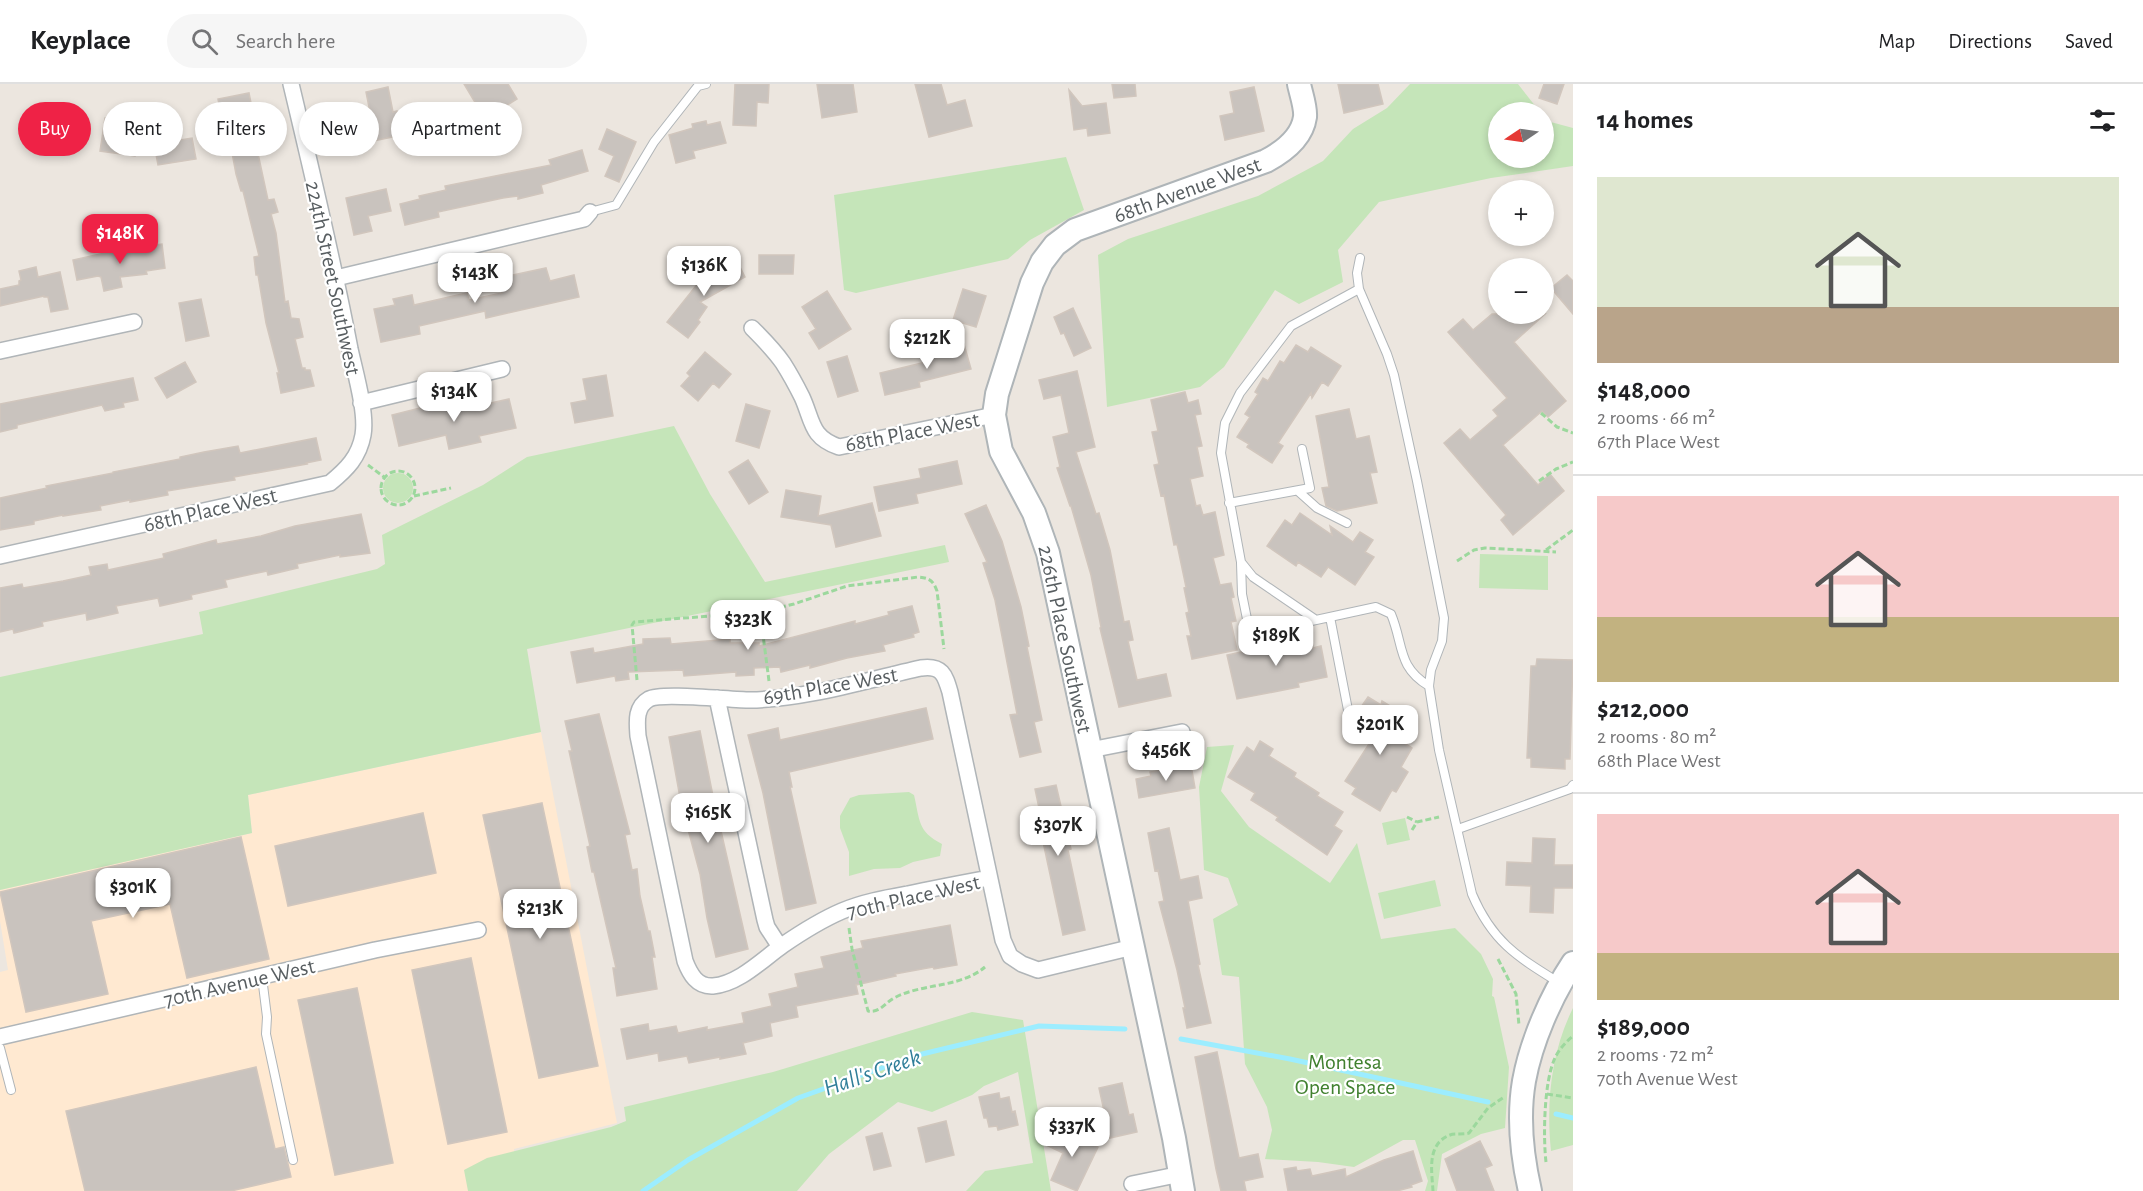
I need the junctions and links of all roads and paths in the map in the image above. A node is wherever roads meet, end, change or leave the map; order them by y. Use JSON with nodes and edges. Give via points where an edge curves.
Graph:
{"nodes":[{"id":1,"x":291,"y":84,"type":"edge"},
{"id":2,"x":706,"y":84,"type":"edge"},
{"id":3,"x":1299,"y":84,"type":"edge"},
{"id":4,"x":590,"y":212,"type":"joint"},
{"id":5,"x":1055,"y":245,"type":"joint"},
{"id":6,"x":1360,"y":258,"type":"dead end"},
{"id":7,"x":336,"y":278,"type":"junction"},
{"id":8,"x":1359,"y":289,"type":"junction"},
{"id":9,"x":134,"y":322,"type":"dead end"},
{"id":10,"x":752,"y":327,"type":"dead end"},
{"id":11,"x":0,"y":351,"type":"edge"},
{"id":12,"x":502,"y":369,"type":"dead end"},
{"id":13,"x":361,"y":403,"type":"junction"},
{"id":14,"x":1541,"y":413,"type":"dead end"},
{"id":15,"x":994,"y":415,"type":"junction"},
{"id":16,"x":1573,"y":433,"type":"edge"},
{"id":17,"x":1302,"y":449,"type":"dead end"},
{"id":18,"x":1573,"y":462,"type":"edge"},
{"id":19,"x":368,"y":465,"type":"dead end"},
{"id":20,"x":384,"y":477,"type":"junction"},
{"id":21,"x":1539,"y":481,"type":"dead end"},
{"id":22,"x":451,"y":488,"type":"dead end"},
{"id":23,"x":1298,"y":491,"type":"junction"},
{"id":24,"x":414,"y":496,"type":"junction"},
{"id":25,"x":1229,"y":503,"type":"junction"},
{"id":26,"x":1347,"y":523,"type":"dead end"},
{"id":27,"x":1573,"y":530,"type":"edge"},
{"id":28,"x":1545,"y":551,"type":"junction"},
{"id":29,"x":1556,"y":552,"type":"dead end"},
{"id":30,"x":0,"y":556,"type":"edge"},
{"id":31,"x":1456,"y":561,"type":"dead end"},
{"id":32,"x":1241,"y":562,"type":"junction"},
{"id":33,"x":760,"y":612,"type":"junction"},
{"id":34,"x":1330,"y":617,"type":"junction"},
{"id":35,"x":1316,"y":620,"type":"junction"},
{"id":36,"x":944,"y":649,"type":"dead end"},
{"id":37,"x":637,"y":680,"type":"dead end"},
{"id":38,"x":769,"y":681,"type":"dead end"},
{"id":39,"x":1429,"y":686,"type":"junction"},
{"id":40,"x":717,"y":698,"type":"junction"},
{"id":41,"x":1348,"y":710,"type":"dead end"},
{"id":42,"x":1182,"y":732,"type":"dead end"},
{"id":43,"x":1090,"y":750,"type":"junction"},
{"id":44,"x":1573,"y":785,"type":"edge"},
{"id":45,"x":1407,"y":817,"type":"dead end"},
{"id":46,"x":1439,"y":817,"type":"dead end"},
{"id":47,"x":1418,"y":822,"type":"junction"},
{"id":48,"x":1458,"y":829,"type":"junction"},
{"id":49,"x":1412,"y":830,"type":"dead end"},
{"id":50,"x":989,"y":878,"type":"junction"},
{"id":51,"x":849,"y":928,"type":"dead end"},
{"id":52,"x":478,"y":930,"type":"dead end"},
{"id":53,"x":780,"y":947,"type":"junction"},
{"id":54,"x":1133,"y":947,"type":"junction"},
{"id":55,"x":1498,"y":959,"type":"dead end"},
{"id":56,"x":1573,"y":963,"type":"edge"},
{"id":57,"x":985,"y":967,"type":"dead end"},
{"id":58,"x":262,"y":977,"type":"junction"},
{"id":59,"x":695,"y":979,"type":"joint"},
{"id":60,"x":1559,"y":983,"type":"junction"},
{"id":61,"x":1519,"y":1028,"type":"dead end"},
{"id":62,"x":1573,"y":1036,"type":"edge"},
{"id":63,"x":0,"y":1037,"type":"edge"},
{"id":64,"x":0,"y":1048,"type":"edge"},
{"id":65,"x":11,"y":1090,"type":"dead end"},
{"id":66,"x":1508,"y":1094,"type":"dead end"},
{"id":67,"x":1547,"y":1094,"type":"junction"},
{"id":68,"x":1573,"y":1098,"type":"edge"},
{"id":69,"x":294,"y":1160,"type":"dead end"},
{"id":70,"x":1546,"y":1164,"type":"dead end"},
{"id":71,"x":1182,"y":1183,"type":"edge"},
{"id":72,"x":1132,"y":1184,"type":"dead end"},
{"id":73,"x":1433,"y":1191,"type":"edge"},
{"id":74,"x":1530,"y":1191,"type":"edge"}],
"edges":[{"from":1,"to":7,"type":"street","name":"224th Street Southwest"},
{"from":2,"to":4,"type":"lane","via":[[699,86],[654,142],[616,205]]},
{"from":3,"to":5,"type":"street","name":"68th Avenue West","via":[[1305,117],[1297,137],[1281,153],[1075,230]]},
{"from":4,"to":7,"type":"street","via":[[584,219]]},
{"from":5,"to":15,"type":"street","name":"226th Place Southwest","via":[[1032,283]]},
{"from":6,"to":8,"type":"lane"},
{"from":7,"to":13,"type":"street","name":"224th Street Southwest"},
{"from":8,"to":25,"type":"lane","via":[[1291,326],[1240,393],[1225,423],[1221,453]]},
{"from":8,"to":39,"type":"lane","via":[[1394,375],[1444,618],[1442,641]]},
{"from":9,"to":11,"type":"street"},
{"from":10,"to":15,"type":"street","name":"68th Place West","via":[[783,363],[820,438],[839,447]]},
{"from":12,"to":13,"type":"street"},
{"from":13,"to":30,"type":"street","name":"68th Place West","via":[[364,432],[358,453],[330,483]]},
{"from":14,"to":16,"type":"path","via":[[1557,427]]},
{"from":15,"to":43,"type":"street","name":"226th Place Southwest","via":[[1001,451],[1045,542]]},
{"from":17,"to":23,"type":"lane","via":[[1310,488]]},
{"from":18,"to":21,"type":"path"},
{"from":19,"to":20,"type":"path"},
{"from":20,"to":24,"type":"path","via":[[394,471],[406,472],[416,487]]},
{"from":20,"to":24,"type":"path","via":[[382,493],[388,502],[404,505]]},
{"from":22,"to":24,"type":"path"},
{"from":23,"to":25,"type":"lane"},
{"from":23,"to":26,"type":"lane","via":[[1317,508]]},
{"from":25,"to":32,"type":"lane"},
{"from":27,"to":28,"type":"path"},
{"from":28,"to":29,"type":"path"},
{"from":28,"to":31,"type":"path","via":[[1485,548]]},
{"from":32,"to":35,"type":"lane","via":[[1253,577]]},
{"from":32,"to":35,"type":"lane","via":[[1250,634]]},
{"from":33,"to":36,"type":"path","via":[[847,586],[929,578],[937,591]]},
{"from":33,"to":37,"type":"path","via":[[634,622]]},
{"from":33,"to":38,"type":"path"},
{"from":34,"to":35,"type":"lane"},
{"from":34,"to":39,"type":"lane","via":[[1376,607],[1391,614],[1404,661],[1415,677]]},
{"from":34,"to":41,"type":"lane"},
{"from":39,"to":48,"type":"lane"},
{"from":40,"to":50,"type":"street","name":"69th Place West","via":[[794,696],[931,666],[940,670],[950,693]]},
{"from":40,"to":53,"type":"street","via":[[765,920]]},
{"from":40,"to":59,"type":"street","name":"69th Place West","via":[[656,696],[641,706],[637,714],[638,736],[686,961]]},
{"from":42,"to":43,"type":"street"},
{"from":43,"to":54,"type":"street","name":"226th Place Southwest"},
{"from":44,"to":48,"type":"lane"},
{"from":45,"to":47,"type":"path"},
{"from":46,"to":47,"type":"path"},
{"from":47,"to":49,"type":"path"},
{"from":48,"to":60,"type":"lane","via":[[1472,894],[1481,915],[1517,956]]},
{"from":50,"to":53,"type":"street","name":"70th Place West","via":[[846,909]]},
{"from":50,"to":54,"type":"street","name":"70th Place West","via":[[1003,940],[1010,956],[1022,964],[1038,970]]},
{"from":51,"to":57,"type":"path","via":[[868,1011],[885,1007],[895,997],[962,979]]},
{"from":52,"to":58,"type":"street","name":"70th Avenue West"},
{"from":53,"to":59,"type":"street","name":"70th Place West","via":[[760,964],[719,985],[702,985]]},
{"from":54,"to":71,"type":"street","name":"226th Place Southwest"},
{"from":55,"to":61,"type":"path","via":[[1516,994]]},
{"from":56,"to":60,"type":"street"},
{"from":58,"to":63,"type":"street","name":"70th Avenue West"},
{"from":58,"to":69,"type":"lane","via":[[266,1034]]},
{"from":60,"to":74,"type":"street","via":[[1524,1080],[1524,1149]]},
{"from":62,"to":67,"type":"path","via":[[1555,1058]]},
{"from":64,"to":65,"type":"lane"},
{"from":66,"to":73,"type":"path","via":[[1488,1108],[1469,1133],[1451,1134],[1436,1148],[1431,1165]]},
{"from":67,"to":68,"type":"path"},
{"from":67,"to":70,"type":"path"},
{"from":71,"to":72,"type":"street"}]}
